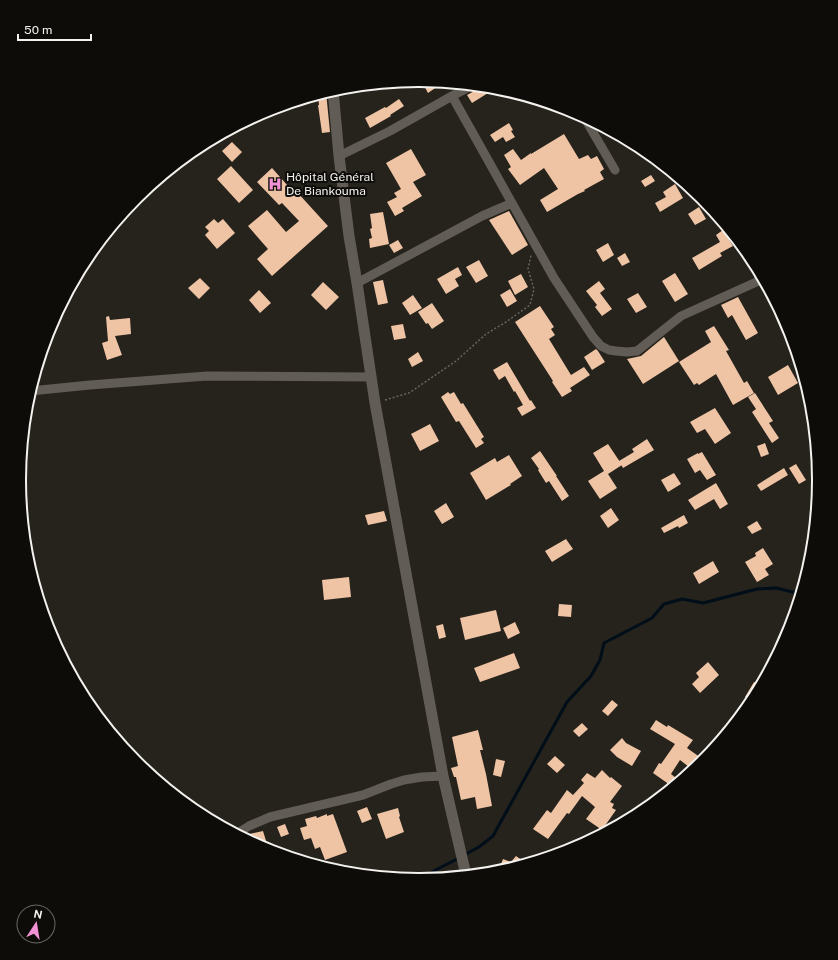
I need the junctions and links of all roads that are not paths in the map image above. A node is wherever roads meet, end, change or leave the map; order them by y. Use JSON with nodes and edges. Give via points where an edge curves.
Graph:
{"nodes":[{"id":1,"x":464,"y":90,"type":"edge"},
{"id":2,"x":452,"y":96,"type":"junction"},
{"id":3,"x":334,"y":97,"type":"edge"},
{"id":4,"x":589,"y":126,"type":"edge"},
{"id":5,"x":339,"y":156,"type":"junction"},
{"id":6,"x":615,"y":170,"type":"dead end"},
{"id":7,"x":512,"y":203,"type":"junction"},
{"id":8,"x":758,"y":281,"type":"edge"},
{"id":9,"x":357,"y":283,"type":"junction"},
{"id":10,"x":371,"y":377,"type":"junction"},
{"id":11,"x":37,"y":390,"type":"edge"},
{"id":12,"x":443,"y":776,"type":"junction"},
{"id":13,"x":242,"y":830,"type":"edge"},
{"id":14,"x":465,"y":870,"type":"edge"}],
"edges":[{"from":1,"to":2,"type":"street"},
{"from":2,"to":5,"type":"street"},
{"from":2,"to":7,"type":"street"},
{"from":3,"to":5,"type":"street"},
{"from":4,"to":6,"type":"street"},
{"from":5,"to":9,"type":"street"},
{"from":7,"to":8,"type":"street","via":[[554,278],[593,337],[609,350],[637,351],[681,316]]},
{"from":7,"to":9,"type":"street","via":[[482,216]]},
{"from":9,"to":10,"type":"street"},
{"from":10,"to":11,"type":"street","via":[[207,376]]},
{"from":10,"to":12,"type":"street"},
{"from":12,"to":13,"type":"street","via":[[404,780],[363,795],[270,817]]},
{"from":12,"to":14,"type":"street"}]}
